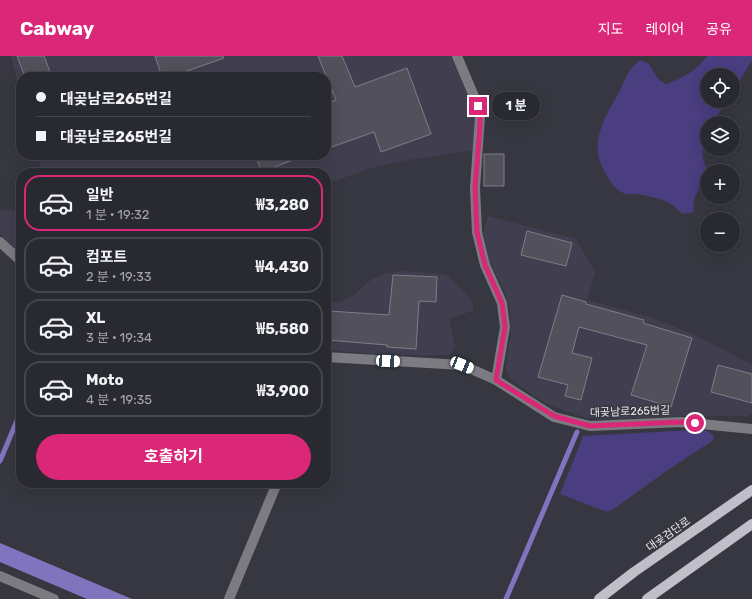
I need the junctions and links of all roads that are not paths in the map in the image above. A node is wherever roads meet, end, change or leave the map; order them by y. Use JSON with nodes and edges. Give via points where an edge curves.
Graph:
{"nodes":[{"id":1,"x":457,"y":56,"type":"edge"},
{"id":2,"x":0,"y":242,"type":"edge"},
{"id":3,"x":16,"y":256,"type":"edge"},
{"id":4,"x":331,"y":360,"type":"edge"},
{"id":5,"x":496,"y":380,"type":"junction"},
{"id":6,"x":752,"y":429,"type":"edge"},
{"id":7,"x":275,"y":488,"type":"edge"},
{"id":8,"x":752,"y":490,"type":"edge"},
{"id":9,"x":752,"y":524,"type":"edge"},
{"id":10,"x":0,"y":576,"type":"edge"},
{"id":11,"x":54,"y":599,"type":"edge"},
{"id":12,"x":229,"y":599,"type":"edge"},
{"id":13,"x":599,"y":599,"type":"edge"},
{"id":14,"x":647,"y":599,"type":"edge"}],
"edges":[{"from":1,"to":5,"type":"lane","via":[[480,116],[475,188],[477,232],[485,265],[502,303],[505,327]]},
{"from":2,"to":3,"type":"lane"},
{"from":4,"to":5,"type":"lane","name":"대곶남로265번길","via":[[462,365]]},
{"from":5,"to":6,"type":"lane","name":"대곶남로265번길","via":[[554,416],[590,426],[681,422]]},
{"from":7,"to":12,"type":"lane"},
{"from":8,"to":13,"type":"main road","name":"대곶검단로"},
{"from":9,"to":14,"type":"main road"},
{"from":10,"to":11,"type":"lane"}]}
